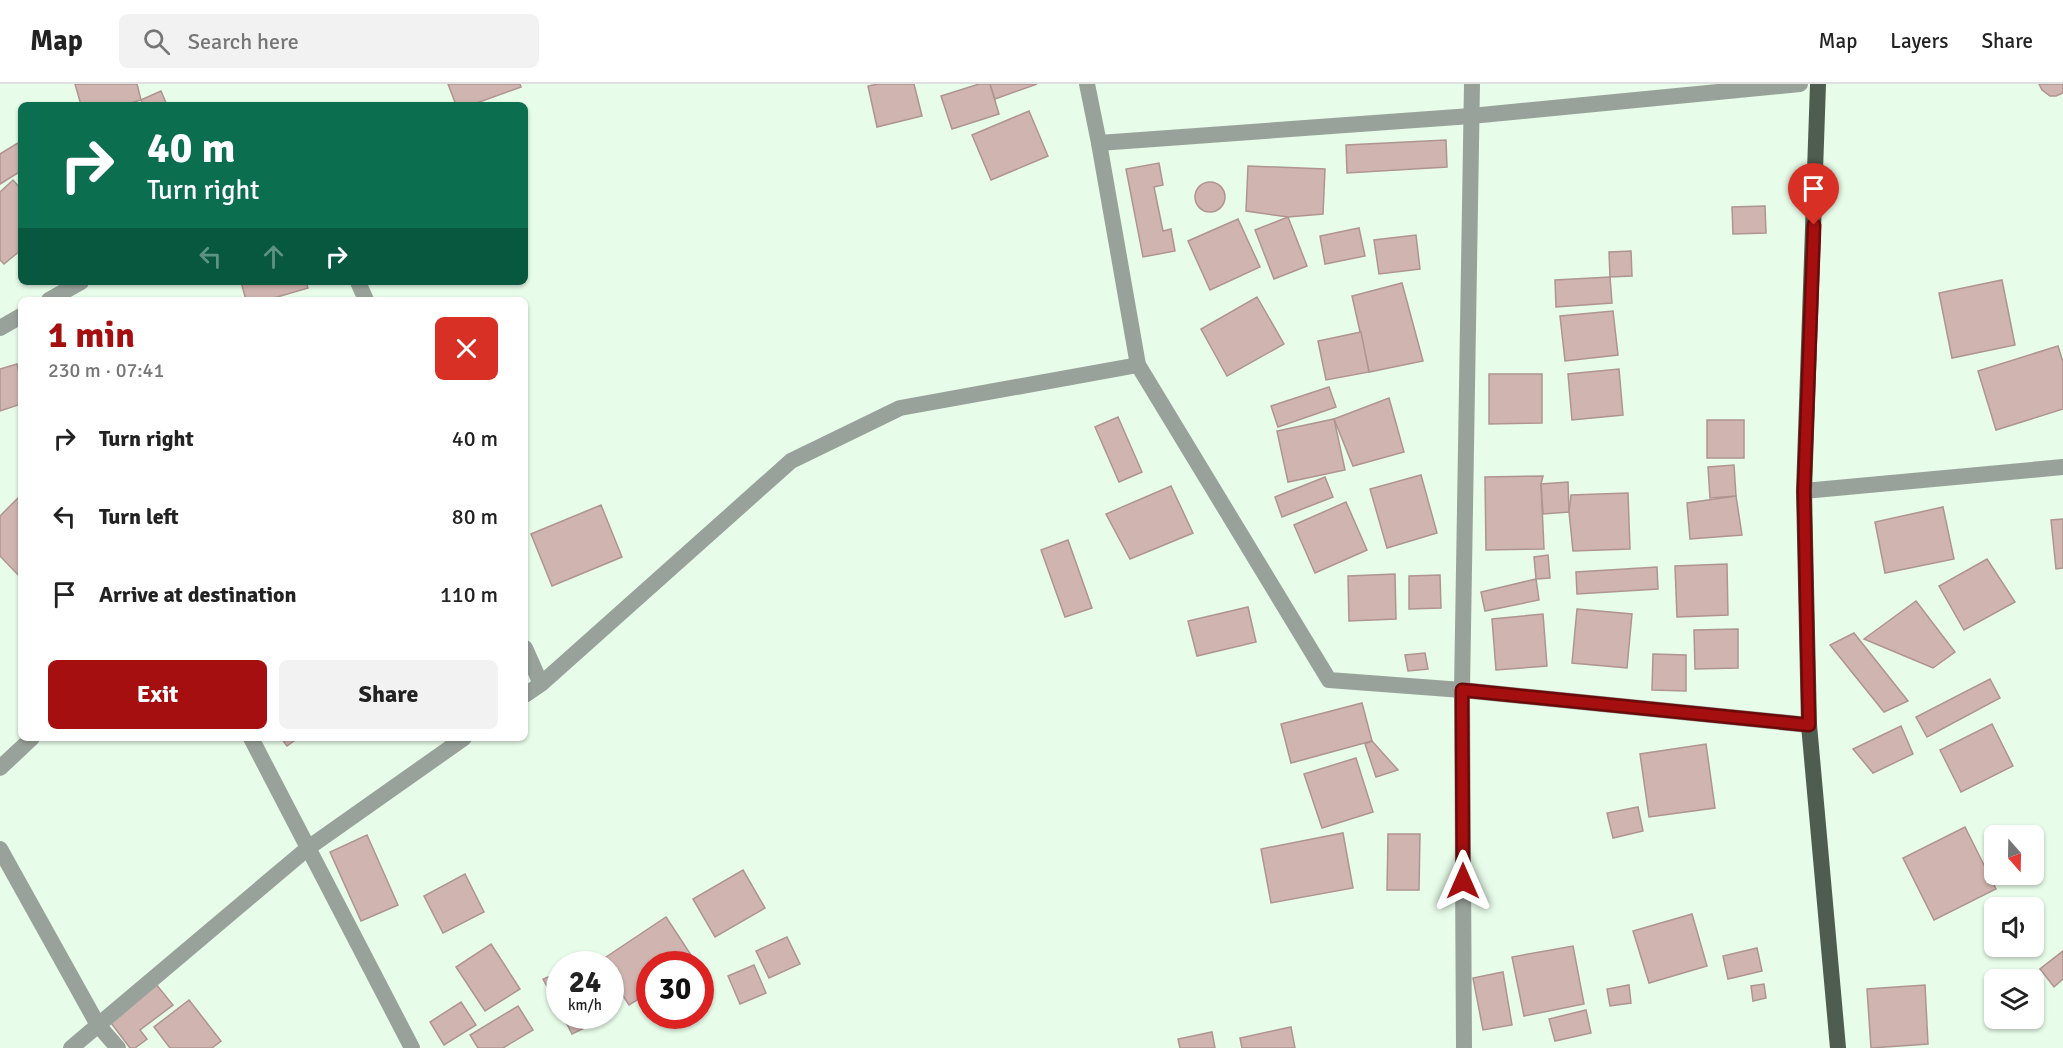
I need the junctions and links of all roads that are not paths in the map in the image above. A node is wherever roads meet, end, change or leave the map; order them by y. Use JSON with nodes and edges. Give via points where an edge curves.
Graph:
{"nodes":[{"id":1,"x":1087,"y":84,"type":"edge"},
{"id":2,"x":1472,"y":84,"type":"edge"},
{"id":3,"x":1800,"y":84,"type":"edge"},
{"id":4,"x":1818,"y":84,"type":"edge"},
{"id":5,"x":1471,"y":116,"type":"junction"},
{"id":6,"x":1100,"y":143,"type":"junction"},
{"id":7,"x":76,"y":285,"type":"edge"},
{"id":8,"x":54,"y":297,"type":"edge"},
{"id":9,"x":18,"y":318,"type":"edge"},
{"id":10,"x":0,"y":328,"type":"edge"},
{"id":11,"x":1138,"y":365,"type":"junction"},
{"id":12,"x":2063,"y":467,"type":"edge"},
{"id":13,"x":1804,"y":491,"type":"junction"},
{"id":14,"x":528,"y":654,"type":"edge"},
{"id":15,"x":542,"y":684,"type":"junction"},
{"id":16,"x":1462,"y":690,"type":"junction"},
{"id":17,"x":528,"y":693,"type":"edge"},
{"id":18,"x":1809,"y":725,"type":"junction"},
{"id":19,"x":29,"y":741,"type":"edge"},
{"id":20,"x":253,"y":741,"type":"edge"},
{"id":21,"x":460,"y":741,"type":"edge"},
{"id":22,"x":0,"y":768,"type":"edge"},
{"id":23,"x":308,"y":848,"type":"junction"},
{"id":24,"x":0,"y":849,"type":"edge"},
{"id":25,"x":98,"y":1025,"type":"junction"},
{"id":26,"x":71,"y":1048,"type":"edge"},
{"id":27,"x":118,"y":1048,"type":"edge"},
{"id":28,"x":412,"y":1048,"type":"edge"},
{"id":29,"x":1464,"y":1048,"type":"edge"},
{"id":30,"x":1838,"y":1048,"type":"edge"}],
"edges":[{"from":1,"to":6,"type":"street"},
{"from":2,"to":5,"type":"street"},
{"from":3,"to":5,"type":"street"},
{"from":4,"to":13,"type":"main road"},
{"from":5,"to":6,"type":"street"},
{"from":5,"to":16,"type":"street"},
{"from":6,"to":11,"type":"street"},
{"from":7,"to":8,"type":"street"},
{"from":9,"to":10,"type":"street"},
{"from":11,"to":15,"type":"street","via":[[900,408],[791,461]]},
{"from":11,"to":16,"type":"street","via":[[1329,680]]},
{"from":12,"to":13,"type":"street"},
{"from":13,"to":18,"type":"main road"},
{"from":14,"to":15,"type":"street"},
{"from":15,"to":17,"type":"street"},
{"from":16,"to":18,"type":"street"},
{"from":16,"to":29,"type":"street"},
{"from":18,"to":30,"type":"main road"},
{"from":19,"to":22,"type":"street"},
{"from":20,"to":23,"type":"street"},
{"from":21,"to":23,"type":"street"},
{"from":23,"to":25,"type":"street"},
{"from":23,"to":28,"type":"street"},
{"from":24,"to":25,"type":"street"},
{"from":25,"to":26,"type":"street"},
{"from":25,"to":27,"type":"street"}]}
